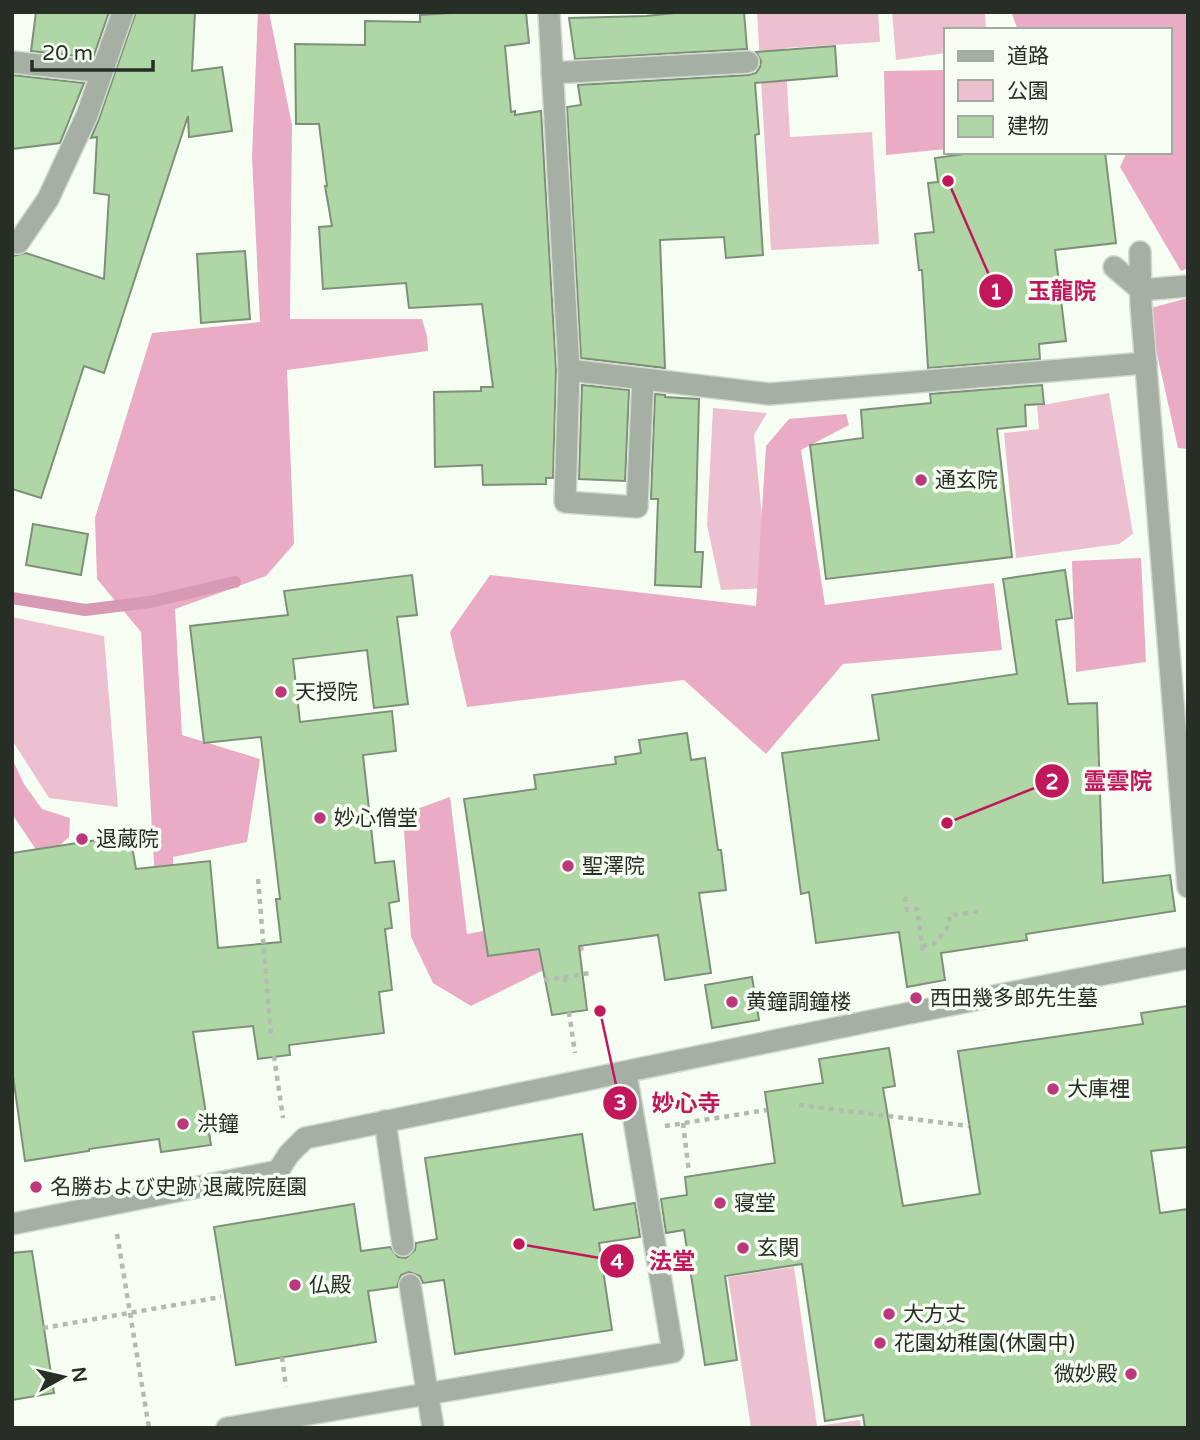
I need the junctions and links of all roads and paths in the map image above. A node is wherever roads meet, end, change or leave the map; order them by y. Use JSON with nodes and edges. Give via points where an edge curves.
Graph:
{"nodes":[{"id":1,"x":123,"y":12,"type":"edge"},
{"id":2,"x":549,"y":12,"type":"edge"},
{"id":3,"x":12,"y":62,"type":"edge"},
{"id":4,"x":748,"y":62,"type":"dead end"},
{"id":5,"x":102,"y":72,"type":"junction"},
{"id":6,"x":552,"y":73,"type":"junction"},
{"id":7,"x":12,"y":243,"type":"edge"},
{"id":8,"x":1140,"y":252,"type":"dead end"},
{"id":9,"x":1114,"y":267,"type":"dead end"},
{"id":10,"x":1188,"y":286,"type":"edge"},
{"id":11,"x":1141,"y":290,"type":"junction"},
{"id":12,"x":1146,"y":363,"type":"junction"},
{"id":13,"x":569,"y":370,"type":"junction"},
{"id":14,"x":643,"y":379,"type":"junction"},
{"id":15,"x":258,"y":879,"type":"dead end"},
{"id":16,"x":1188,"y":887,"type":"edge"},
{"id":17,"x":905,"y":897,"type":"dead end"},
{"id":18,"x":980,"y":911,"type":"dead end"},
{"id":19,"x":1188,"y":958,"type":"edge"},
{"id":20,"x":590,"y":973,"type":"dead end"},
{"id":21,"x":565,"y":977,"type":"junction"},
{"id":22,"x":544,"y":980,"type":"dead end"},
{"id":23,"x":565,"y":985,"type":"dead end"},
{"id":24,"x":569,"y":1012,"type":"dead end"},
{"id":25,"x":271,"y":1035,"type":"dead end"},
{"id":26,"x":274,"y":1056,"type":"dead end"},
{"id":27,"x":626,"y":1073,"type":"junction"},
{"id":28,"x":579,"y":1082,"type":"junction"},
{"id":29,"x":799,"y":1105,"type":"dead end"},
{"id":30,"x":768,"y":1110,"type":"dead end"},
{"id":31,"x":385,"y":1121,"type":"junction"},
{"id":32,"x":683,"y":1123,"type":"junction"},
{"id":33,"x":970,"y":1126,"type":"dead end"},
{"id":34,"x":636,"y":1130,"type":"junction"},
{"id":35,"x":289,"y":1154,"type":"junction"},
{"id":36,"x":690,"y":1173,"type":"dead end"},
{"id":37,"x":113,"y":1206,"type":"junction"},
{"id":38,"x":12,"y":1224,"type":"edge"},
{"id":39,"x":403,"y":1245,"type":"dead end"},
{"id":40,"x":410,"y":1285,"type":"dead end"},
{"id":41,"x":221,"y":1297,"type":"dead end"},
{"id":42,"x":130,"y":1314,"type":"junction"},
{"id":43,"x":43,"y":1328,"type":"dead end"},
{"id":44,"x":428,"y":1394,"type":"junction"},
{"id":45,"x":149,"y":1428,"type":"edge"},
{"id":46,"x":227,"y":1428,"type":"edge"},
{"id":47,"x":433,"y":1428,"type":"edge"}],
"edges":[{"from":1,"to":5,"type":"street"},
{"from":2,"to":6,"type":"street"},
{"from":3,"to":5,"type":"street"},
{"from":4,"to":6,"type":"street"},
{"from":5,"to":7,"type":"street","via":[[48,199],[18,243]]},
{"from":6,"to":13,"type":"street"},
{"from":8,"to":11,"type":"street"},
{"from":9,"to":11,"type":"street"},
{"from":10,"to":11,"type":"street"},
{"from":11,"to":12,"type":"street"},
{"from":12,"to":14,"type":"street","via":[[769,394]]},
{"from":12,"to":16,"type":"street"},
{"from":13,"to":14,"type":"street"},
{"from":13,"to":14,"type":"street","via":[[565,502],[637,507]]},
{"from":15,"to":25,"type":"path"},
{"from":17,"to":18,"type":"path","via":[[907,910],[917,909],[922,950],[934,944],[950,924],[949,916]]},
{"from":19,"to":27,"type":"street","via":[[930,1007]]},
{"from":20,"to":21,"type":"path"},
{"from":21,"to":22,"type":"path"},
{"from":21,"to":23,"type":"path"},
{"from":24,"to":28,"type":"path"},
{"from":26,"to":35,"type":"path"},
{"from":27,"to":28,"type":"street"},
{"from":27,"to":34,"type":"street"},
{"from":28,"to":31,"type":"street"},
{"from":29,"to":33,"type":"path"},
{"from":30,"to":32,"type":"path"},
{"from":31,"to":35,"type":"street","via":[[305,1138]]},
{"from":31,"to":39,"type":"street"},
{"from":32,"to":34,"type":"path"},
{"from":32,"to":36,"type":"path"},
{"from":34,"to":44,"type":"street","via":[[673,1352]]},
{"from":35,"to":37,"type":"street","via":[[278,1171]]},
{"from":37,"to":38,"type":"street"},
{"from":37,"to":42,"type":"path"},
{"from":40,"to":44,"type":"street"},
{"from":41,"to":42,"type":"path"},
{"from":42,"to":43,"type":"path"},
{"from":42,"to":45,"type":"path"},
{"from":44,"to":46,"type":"street"},
{"from":44,"to":47,"type":"street"}]}
